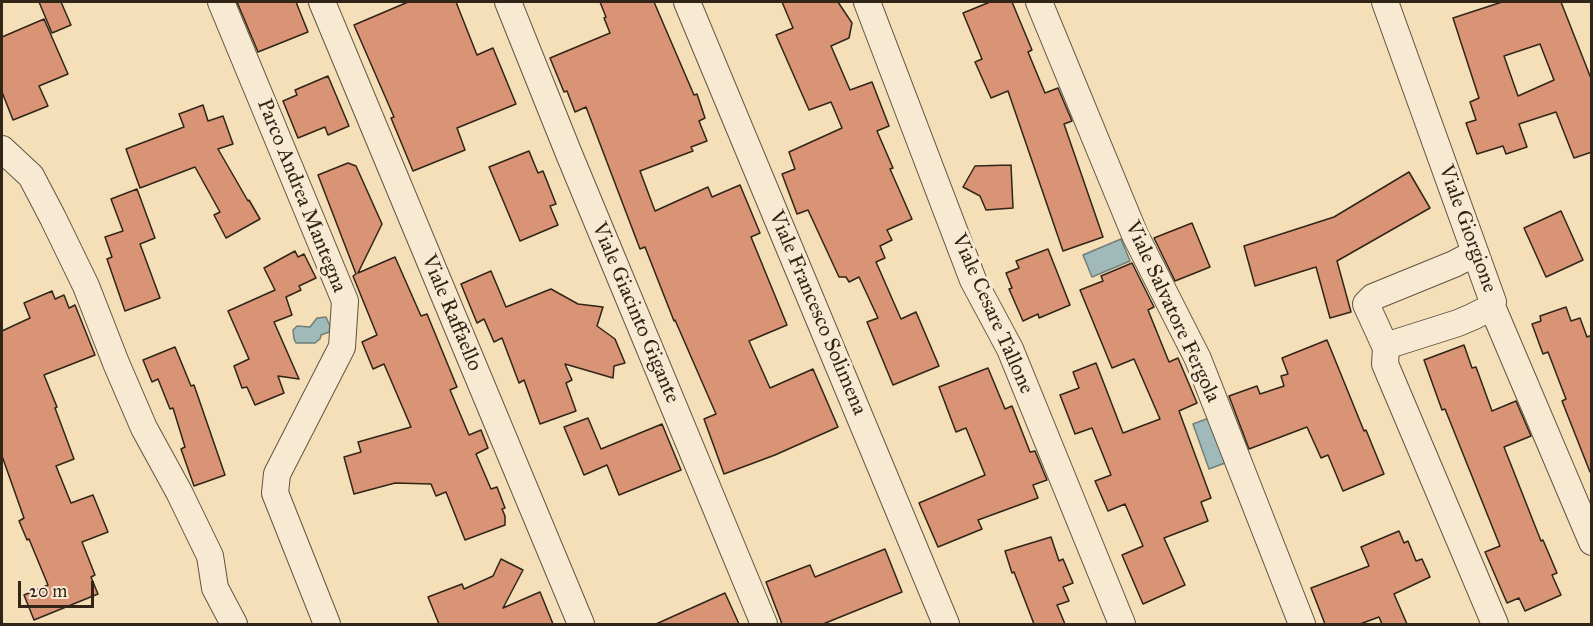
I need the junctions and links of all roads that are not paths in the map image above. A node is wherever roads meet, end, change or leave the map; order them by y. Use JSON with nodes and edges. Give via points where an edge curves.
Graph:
{"nodes":[{"id":1,"x":221,"y":2,"type":"edge"},
{"id":2,"x":322,"y":2,"type":"edge"},
{"id":3,"x":508,"y":2,"type":"edge"},
{"id":4,"x":687,"y":2,"type":"edge"},
{"id":5,"x":867,"y":2,"type":"edge"},
{"id":6,"x":1039,"y":2,"type":"edge"},
{"id":7,"x":1385,"y":2,"type":"edge"},
{"id":8,"x":2,"y":149,"type":"edge"},
{"id":9,"x":1475,"y":253,"type":"junction"},
{"id":10,"x":1491,"y":304,"type":"junction"},
{"id":11,"x":1386,"y":348,"type":"junction"},
{"id":12,"x":1592,"y":542,"type":"edge"},
{"id":13,"x":234,"y":624,"type":"edge"},
{"id":14,"x":327,"y":624,"type":"edge"},
{"id":15,"x":581,"y":624,"type":"edge"},
{"id":16,"x":764,"y":624,"type":"edge"},
{"id":17,"x":946,"y":624,"type":"edge"},
{"id":18,"x":1122,"y":624,"type":"edge"},
{"id":19,"x":1302,"y":624,"type":"edge"},
{"id":20,"x":1495,"y":624,"type":"edge"}],
"edges":[{"from":1,"to":14,"type":"street","name":"Parco Andrea Mantegna","via":[[345,301],[342,347],[278,474],[275,493]]},
{"from":2,"to":15,"type":"street","name":"Viale Raffaello"},
{"from":3,"to":16,"type":"street","name":"Viale Giacinto Gigante"},
{"from":4,"to":17,"type":"street","name":"Viale Francesco Solimena"},
{"from":5,"to":18,"type":"street","name":"Viale Cesare Tallone","via":[[973,280],[1010,349]]},
{"from":6,"to":19,"type":"street","name":"Viale Salvatore Fergola","via":[[1136,235],[1198,359]]},
{"from":7,"to":9,"type":"street","name":"Viale Giorgione"},
{"from":8,"to":13,"type":"street","via":[[31,176],[53,218],[86,286],[144,428],[210,556],[215,588]]},
{"from":9,"to":10,"type":"street","name":"Viale Giorgione"},
{"from":9,"to":11,"type":"street","via":[[1373,297],[1366,304]]},
{"from":10,"to":11,"type":"street","name":"Viale Giorgione","via":[[1465,320]]},
{"from":10,"to":12,"type":"street"},
{"from":11,"to":20,"type":"street","via":[[1385,364]]}]}
